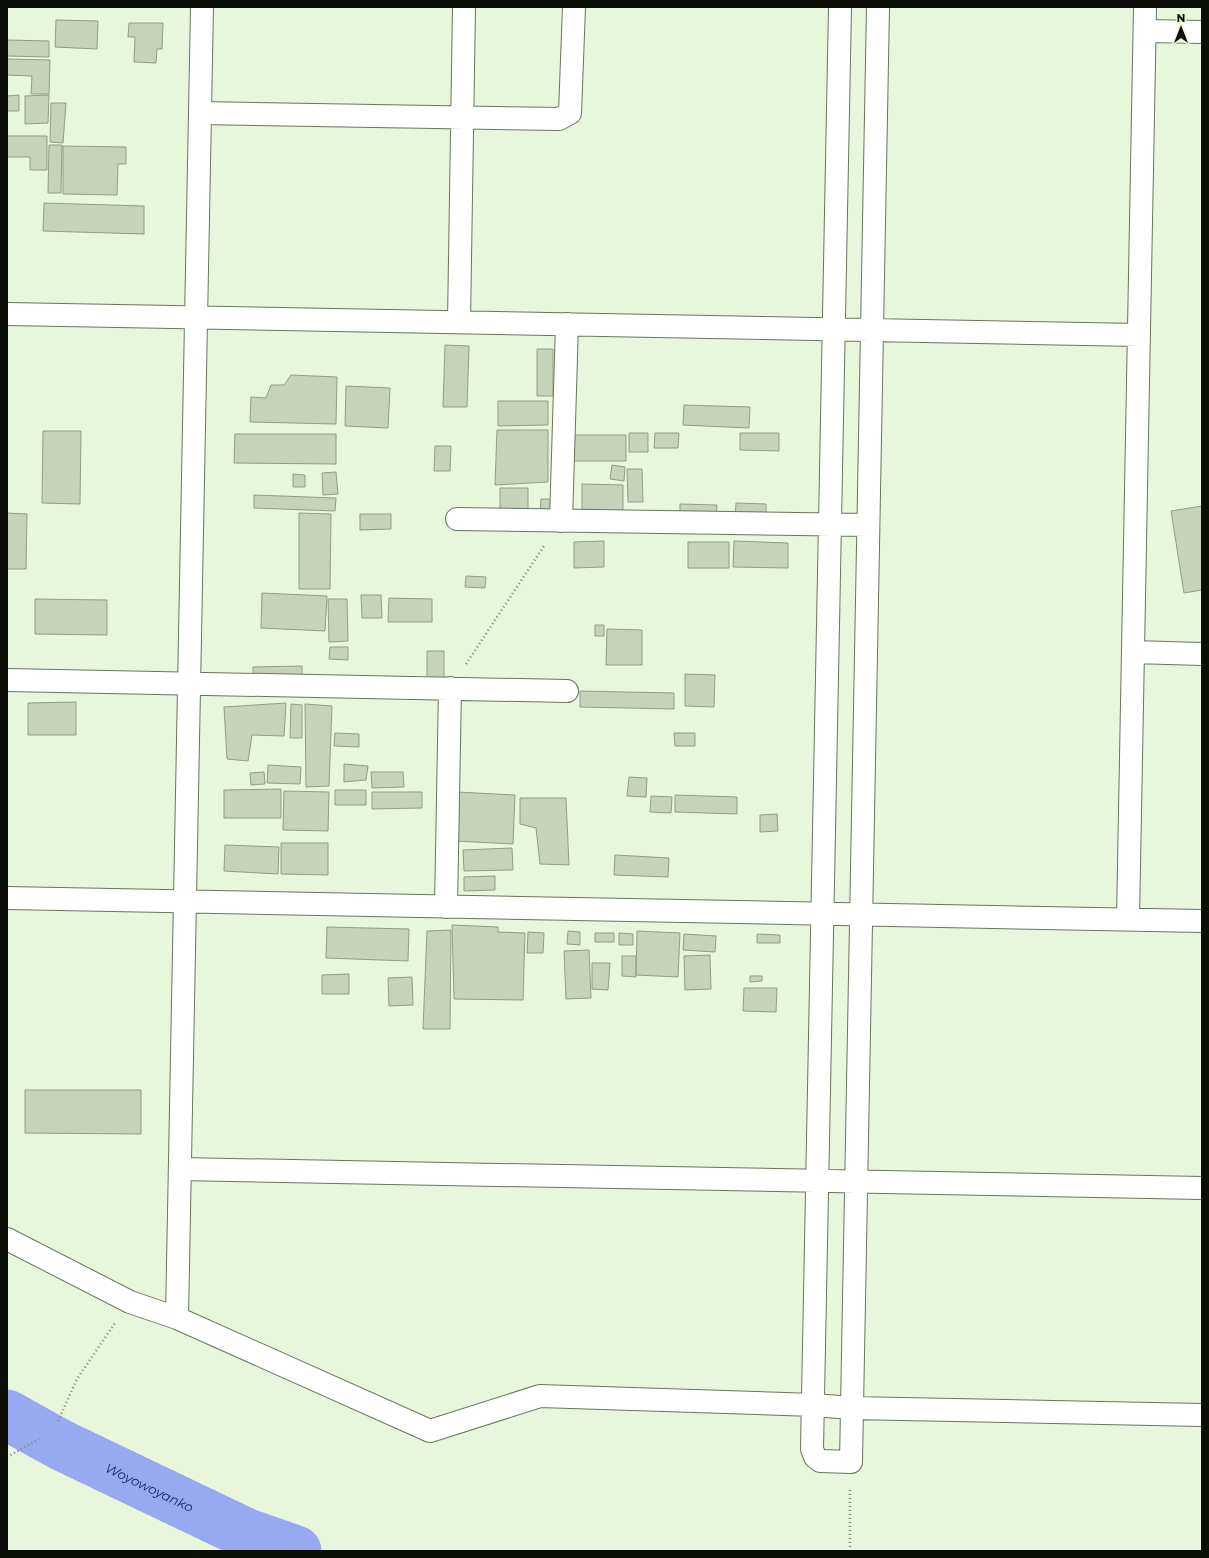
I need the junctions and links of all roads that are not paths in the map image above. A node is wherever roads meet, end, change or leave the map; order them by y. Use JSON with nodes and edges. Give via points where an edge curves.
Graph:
{"nodes":[{"id":1,"x":202,"y":7,"type":"edge"},
{"id":2,"x":464,"y":7,"type":"edge"},
{"id":3,"x":574,"y":7,"type":"edge"},
{"id":4,"x":840,"y":7,"type":"edge"},
{"id":5,"x":878,"y":7,"type":"edge"},
{"id":6,"x":1145,"y":7,"type":"edge"},
{"id":7,"x":1145,"y":31,"type":"junction"},
{"id":8,"x":1202,"y":32,"type":"edge"},
{"id":9,"x":200,"y":113,"type":"junction"},
{"id":10,"x":462,"y":118,"type":"junction"},
{"id":11,"x":7,"y":314,"type":"edge"},
{"id":12,"x":196,"y":317,"type":"junction"},
{"id":13,"x":459,"y":322,"type":"junction"},
{"id":14,"x":567,"y":324,"type":"junction"},
{"id":15,"x":834,"y":329,"type":"junction"},
{"id":16,"x":872,"y":330,"type":"junction"},
{"id":17,"x":1139,"y":335,"type":"junction"},
{"id":18,"x":457,"y":519,"type":"dead end"},
{"id":19,"x":561,"y":521,"type":"junction"},
{"id":20,"x":830,"y":524,"type":"junction"},
{"id":21,"x":868,"y":525,"type":"junction"},
{"id":22,"x":1133,"y":652,"type":"junction"},
{"id":23,"x":1202,"y":654,"type":"edge"},
{"id":24,"x":7,"y":680,"type":"edge"},
{"id":25,"x":189,"y":684,"type":"junction"},
{"id":26,"x":450,"y":688,"type":"junction"},
{"id":27,"x":567,"y":691,"type":"dead end"},
{"id":28,"x":7,"y":898,"type":"edge"},
{"id":29,"x":185,"y":902,"type":"junction"},
{"id":30,"x":446,"y":907,"type":"junction"},
{"id":31,"x":823,"y":914,"type":"junction"},
{"id":32,"x":861,"y":914,"type":"junction"},
{"id":33,"x":1128,"y":919,"type":"junction"},
{"id":34,"x":1202,"y":921,"type":"edge"},
{"id":35,"x":180,"y":1169,"type":"junction"},
{"id":36,"x":818,"y":1181,"type":"junction"},
{"id":37,"x":856,"y":1181,"type":"junction"},
{"id":38,"x":1202,"y":1188,"type":"edge"},
{"id":39,"x":7,"y":1239,"type":"edge"},
{"id":40,"x":177,"y":1318,"type":"junction"},
{"id":41,"x":814,"y":1405,"type":"junction"},
{"id":42,"x":851,"y":1408,"type":"junction"},
{"id":43,"x":1202,"y":1414,"type":"edge"}],
"edges":[{"from":1,"to":9,"type":"street"},
{"from":2,"to":10,"type":"street"},
{"from":3,"to":10,"type":"street","via":[[570,113],[559,119]]},
{"from":4,"to":15,"type":"street"},
{"from":5,"to":16,"type":"street"},
{"from":6,"to":7,"type":"street"},
{"from":7,"to":8,"type":"street"},
{"from":7,"to":17,"type":"street"},
{"from":9,"to":10,"type":"street"},
{"from":9,"to":12,"type":"street"},
{"from":10,"to":13,"type":"street"},
{"from":11,"to":12,"type":"street"},
{"from":12,"to":13,"type":"street"},
{"from":12,"to":25,"type":"street"},
{"from":13,"to":14,"type":"street"},
{"from":14,"to":15,"type":"street"},
{"from":14,"to":19,"type":"street"},
{"from":15,"to":16,"type":"street"},
{"from":15,"to":20,"type":"street"},
{"from":16,"to":17,"type":"street"},
{"from":16,"to":21,"type":"street"},
{"from":17,"to":22,"type":"street"},
{"from":18,"to":19,"type":"street"},
{"from":19,"to":20,"type":"street"},
{"from":20,"to":21,"type":"street"},
{"from":20,"to":31,"type":"street"},
{"from":21,"to":32,"type":"street"},
{"from":22,"to":23,"type":"street"},
{"from":22,"to":33,"type":"street"},
{"from":24,"to":25,"type":"street"},
{"from":25,"to":26,"type":"street"},
{"from":25,"to":29,"type":"street"},
{"from":26,"to":27,"type":"street"},
{"from":26,"to":30,"type":"street"},
{"from":28,"to":29,"type":"street"},
{"from":29,"to":30,"type":"street"},
{"from":29,"to":35,"type":"street"},
{"from":30,"to":31,"type":"street"},
{"from":31,"to":32,"type":"street"},
{"from":31,"to":36,"type":"street"},
{"from":32,"to":33,"type":"street"},
{"from":32,"to":37,"type":"street"},
{"from":33,"to":34,"type":"street"},
{"from":35,"to":36,"type":"street"},
{"from":35,"to":40,"type":"street"},
{"from":36,"to":37,"type":"street"},
{"from":36,"to":41,"type":"street"},
{"from":37,"to":38,"type":"street"},
{"from":37,"to":42,"type":"street"},
{"from":39,"to":40,"type":"street","via":[[130,1302]]},
{"from":40,"to":41,"type":"street","via":[[430,1431],[540,1396]]},
{"from":41,"to":42,"type":"street"},
{"from":41,"to":42,"type":"street","via":[[812,1449],[820,1461],[850,1462]]},
{"from":42,"to":43,"type":"street"}]}
